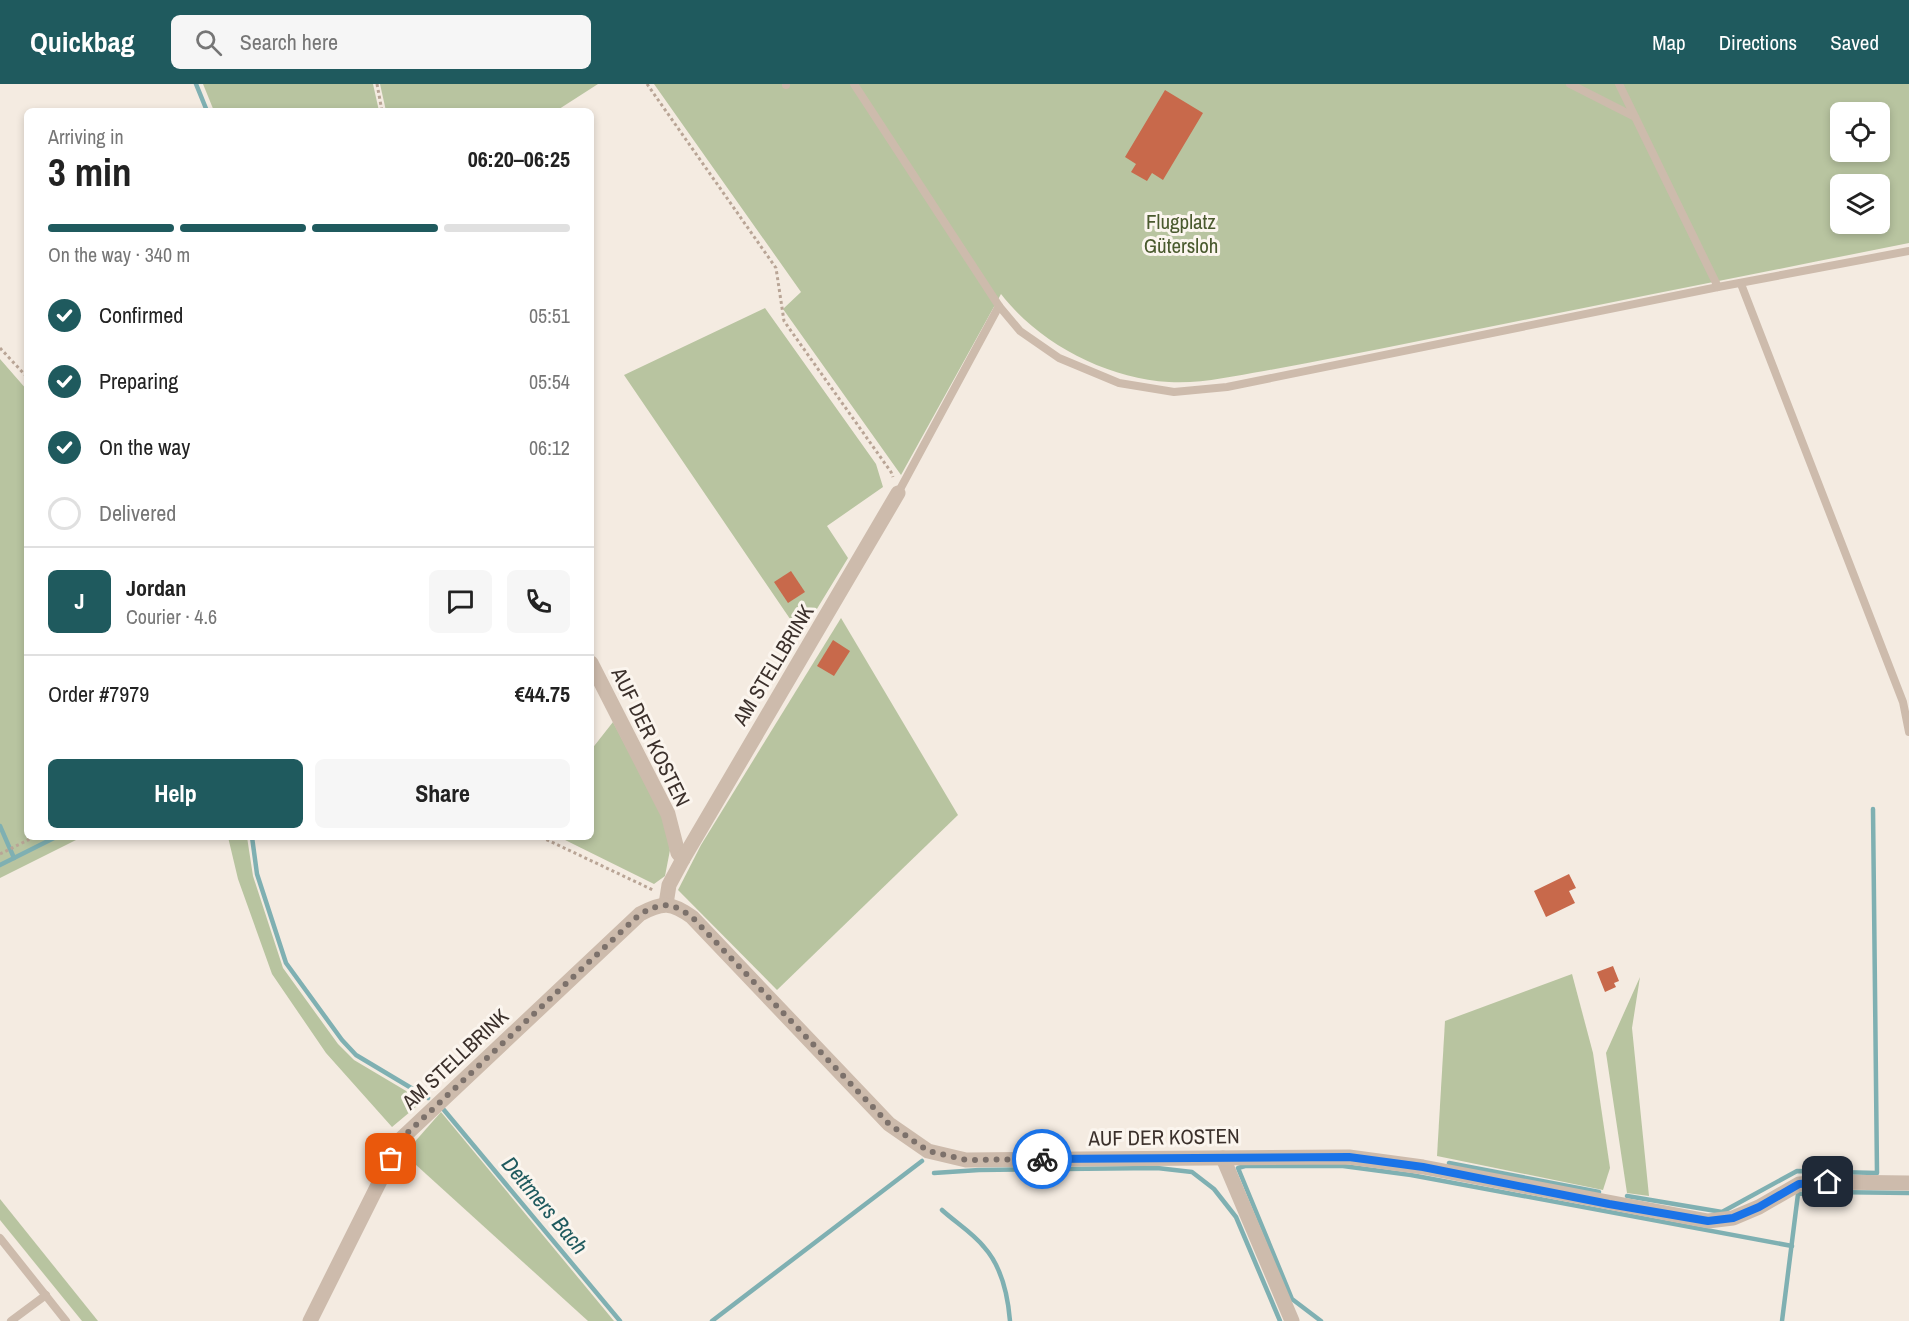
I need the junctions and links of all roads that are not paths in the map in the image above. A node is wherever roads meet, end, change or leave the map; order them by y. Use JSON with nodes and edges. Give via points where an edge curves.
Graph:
{"nodes":[{"id":1,"x":854,"y":84,"type":"edge"},
{"id":2,"x":1570,"y":84,"type":"edge"},
{"id":3,"x":1619,"y":84,"type":"edge"},
{"id":4,"x":1635,"y":117,"type":"junction"},
{"id":5,"x":1909,"y":251,"type":"edge"},
{"id":6,"x":1741,"y":284,"type":"junction"},
{"id":7,"x":1718,"y":287,"type":"junction"},
{"id":8,"x":999,"y":306,"type":"junction"},
{"id":9,"x":898,"y":493,"type":"joint"},
{"id":10,"x":594,"y":669,"type":"edge"},
{"id":11,"x":1909,"y":732,"type":"edge"},
{"id":12,"x":683,"y":859,"type":"junction"},
{"id":13,"x":666,"y":904,"type":"junction"},
{"id":14,"x":1222,"y":1158,"type":"junction"},
{"id":15,"x":1909,"y":1183,"type":"edge"},
{"id":16,"x":0,"y":1238,"type":"edge"},
{"id":17,"x":46,"y":1295,"type":"junction"},
{"id":18,"x":11,"y":1321,"type":"edge"},
{"id":19,"x":66,"y":1321,"type":"edge"},
{"id":20,"x":310,"y":1321,"type":"edge"},
{"id":21,"x":1292,"y":1321,"type":"edge"}],
"edges":[{"from":1,"to":8,"type":"lane"},
{"from":2,"to":4,"type":"lane"},
{"from":3,"to":4,"type":"lane"},
{"from":4,"to":7,"type":"lane"},
{"from":5,"to":6,"type":"lane"},
{"from":6,"to":7,"type":"lane"},
{"from":6,"to":11,"type":"lane","via":[[1903,702]]},
{"from":7,"to":8,"type":"lane","via":[[1227,387],[1174,392],[1119,383],[1059,358],[1020,331]]},
{"from":8,"to":9,"type":"lane"},
{"from":9,"to":12,"type":"street","name":"AM STELLBRINK"},
{"from":10,"to":12,"type":"street","name":"AUF DER KOSTEN","via":[[668,814]]},
{"from":12,"to":13,"type":"street","via":[[669,885]]},
{"from":13,"to":14,"type":"street","name":"AUF DER KOSTEN","via":[[692,917],[889,1124],[928,1151],[966,1160]]},
{"from":13,"to":20,"type":"street","name":"AM STELLBRINK","via":[[640,914],[401,1139]]},
{"from":14,"to":15,"type":"street","name":"AUF DER KOSTEN","via":[[1349,1157],[1423,1167],[1708,1221],[1733,1218],[1799,1184]]},
{"from":14,"to":21,"type":"street"},
{"from":16,"to":17,"type":"lane"},
{"from":17,"to":18,"type":"lane"},
{"from":17,"to":19,"type":"lane"}]}
